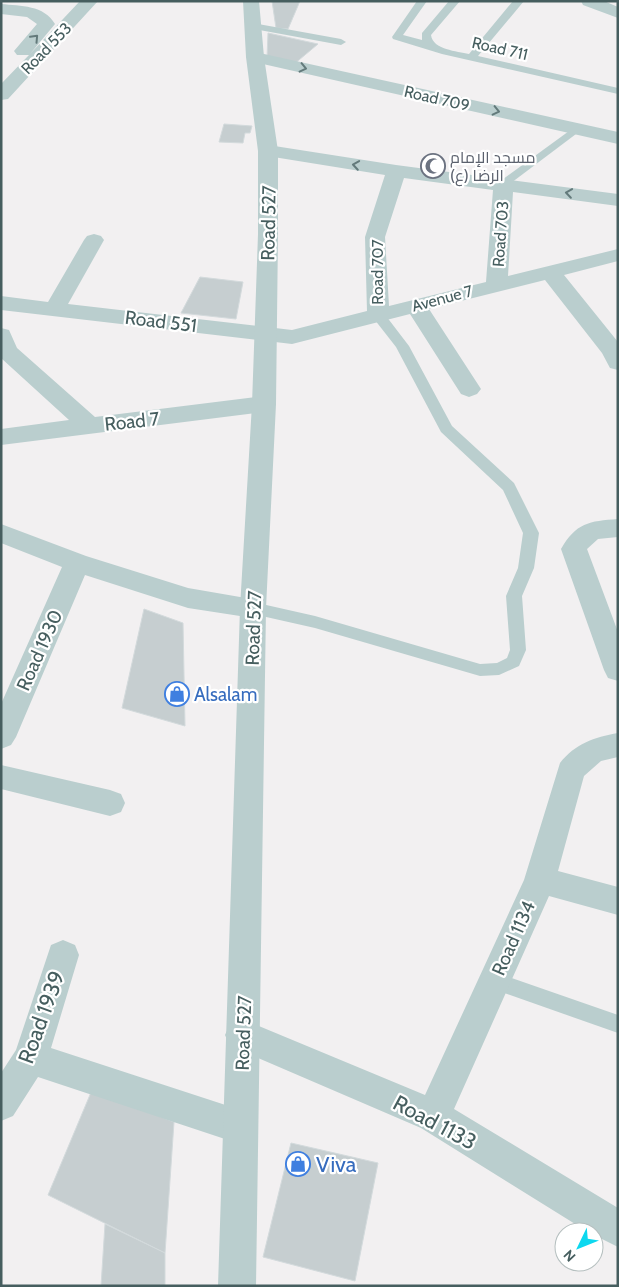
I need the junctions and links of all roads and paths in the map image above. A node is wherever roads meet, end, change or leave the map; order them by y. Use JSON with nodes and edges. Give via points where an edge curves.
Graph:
{"nodes":[{"id":1,"x":90,"y":1,"type":"edge"},
{"id":2,"x":422,"y":1,"type":"edge"},
{"id":3,"x":455,"y":1,"type":"edge"},
{"id":4,"x":519,"y":1,"type":"edge"},
{"id":5,"x":589,"y":1,"type":"edge"},
{"id":6,"x":1,"y":9,"type":"edge"},
{"id":7,"x":618,"y":13,"type":"edge"},
{"id":8,"x":252,"y":14,"type":"edge"},
{"id":9,"x":45,"y":19,"type":"junction"},
{"id":10,"x":70,"y":24,"type":"junction"},
{"id":11,"x":341,"y":42,"type":"dead end"},
{"id":12,"x":430,"y":46,"type":"junction"},
{"id":13,"x":255,"y":57,"type":"junction"},
{"id":14,"x":471,"y":58,"type":"junction"},
{"id":15,"x":1,"y":74,"type":"edge"},
{"id":16,"x":618,"y":91,"type":"edge"},
{"id":17,"x":1,"y":95,"type":"edge"},
{"id":18,"x":576,"y":129,"type":"junction"},
{"id":19,"x":618,"y":138,"type":"edge"},
{"id":20,"x":268,"y":151,"type":"junction"},
{"id":21,"x":396,"y":171,"type":"junction"},
{"id":22,"x":503,"y":184,"type":"junction"},
{"id":23,"x":618,"y":200,"type":"edge"},
{"id":24,"x":94,"y":240,"type":"dead end"},
{"id":25,"x":618,"y":255,"type":"edge"},
{"id":26,"x":549,"y":271,"type":"junction"},
{"id":27,"x":496,"y":284,"type":"junction"},
{"id":28,"x":1,"y":303,"type":"edge"},
{"id":29,"x":415,"y":305,"type":"junction"},
{"id":30,"x":55,"y":308,"type":"junction"},
{"id":31,"x":378,"y":316,"type":"junction"},
{"id":32,"x":266,"y":335,"type":"junction"},
{"id":33,"x":3,"y":346,"type":"edge"},
{"id":34,"x":618,"y":363,"type":"edge"},
{"id":35,"x":469,"y":389,"type":"dead end"},
{"id":36,"x":264,"y":404,"type":"junction"},
{"id":37,"x":89,"y":425,"type":"junction"},
{"id":38,"x":1,"y":437,"type":"edge"},
{"id":39,"x":618,"y":528,"type":"edge"},
{"id":40,"x":1,"y":533,"type":"edge"},
{"id":41,"x":77,"y":563,"type":"junction"},
{"id":42,"x":254,"y":608,"type":"junction"},
{"id":43,"x":618,"y":670,"type":"edge"},
{"id":44,"x":1,"y":737,"type":"edge"},
{"id":45,"x":618,"y":745,"type":"edge"},
{"id":46,"x":1,"y":777,"type":"edge"},
{"id":47,"x":110,"y":803,"type":"dead end"},
{"id":48,"x":540,"y":880,"type":"junction"},
{"id":49,"x":618,"y":901,"type":"edge"},
{"id":50,"x":63,"y":955,"type":"dead end"},
{"id":51,"x":494,"y":981,"type":"junction"},
{"id":52,"x":618,"y":1024,"type":"edge"},
{"id":53,"x":242,"y":1035,"type":"junction"},
{"id":54,"x":31,"y":1058,"type":"junction"},
{"id":55,"x":1,"y":1104,"type":"edge"},
{"id":56,"x":432,"y":1116,"type":"junction"},
{"id":57,"x":240,"y":1126,"type":"junction"},
{"id":58,"x":618,"y":1229,"type":"edge"},
{"id":59,"x":237,"y":1286,"type":"edge"}],
"edges":[{"from":1,"to":10,"type":"street","name":"Road 553"},
{"from":2,"to":12,"type":"lane","via":[[397,38]]},
{"from":3,"to":12,"type":"lane","via":[[426,35]]},
{"from":4,"to":14,"type":"lane"},
{"from":5,"to":7,"type":"street"},
{"from":6,"to":9,"type":"street"},
{"from":8,"to":11,"type":"lane"},
{"from":8,"to":13,"type":"street","name":"Road 527"},
{"from":9,"to":10,"type":"street"},
{"from":15,"to":9,"type":"street","one_way":true,"via":[[41,32]]},
{"from":10,"to":17,"type":"street","name":"Road 553"},
{"from":12,"to":14,"type":"lane","name":"Road 711"},
{"from":13,"to":18,"type":"street","name":"Road 709","one_way":true},
{"from":13,"to":20,"type":"street","name":"Road 527"},
{"from":14,"to":16,"type":"lane","name":"Road 711"},
{"from":18,"to":19,"type":"street","name":"Road 709"},
{"from":18,"to":22,"type":"lane"},
{"from":21,"to":20,"type":"street","one_way":true},
{"from":20,"to":32,"type":"street","name":"Road 527"},
{"from":21,"to":22,"type":"street"},
{"from":21,"to":31,"type":"street","name":"Road 707","via":[[375,237]]},
{"from":23,"to":22,"type":"street","one_way":true},
{"from":22,"to":27,"type":"street","name":"Road 703"},
{"from":24,"to":30,"type":"street"},
{"from":25,"to":26,"type":"street","name":"Avenue 7"},
{"from":26,"to":27,"type":"street","name":"Avenue 7"},
{"from":26,"to":34,"type":"street"},
{"from":27,"to":29,"type":"street","name":"Avenue 7"},
{"from":28,"to":30,"type":"street","name":"Road 551"},
{"from":29,"to":31,"type":"street","name":"Avenue 7"},
{"from":29,"to":35,"type":"street"},
{"from":30,"to":32,"type":"street","name":"Road 551"},
{"from":31,"to":32,"type":"street","name":"Avenue 7","via":[[292,338]]},
{"from":31,"to":42,"type":"lane","via":[[402,346],[446,429],[509,487],[531,533],[526,568],[514,596],[518,650],[513,662],[499,669],[480,670],[315,622]]},
{"from":32,"to":36,"type":"street","name":"Road 527"},
{"from":33,"to":37,"type":"street"},
{"from":36,"to":37,"type":"street","name":"Road 7"},
{"from":36,"to":42,"type":"street","name":"Road 527"},
{"from":37,"to":38,"type":"street","name":"Road 7"},
{"from":39,"to":43,"type":"street","via":[[593,530],[580,537],[574,549]]},
{"from":40,"to":41,"type":"street"},
{"from":41,"to":42,"type":"street","via":[[188,598]]},
{"from":41,"to":44,"type":"street","name":"Road 1930"},
{"from":42,"to":53,"type":"street","name":"Road 527"},
{"from":45,"to":48,"type":"street","name":"Road 1134","via":[[581,756],[570,772]]},
{"from":46,"to":47,"type":"street"},
{"from":48,"to":49,"type":"street"},
{"from":48,"to":51,"type":"street","name":"Road 1134"},
{"from":50,"to":54,"type":"street","name":"Road 1939"},
{"from":51,"to":52,"type":"lane"},
{"from":51,"to":56,"type":"street","name":"Road 1134"},
{"from":53,"to":56,"type":"street","name":"Road 1133"},
{"from":53,"to":57,"type":"street","name":"Road 527"},
{"from":54,"to":55,"type":"street","name":"Road 1939"},
{"from":54,"to":57,"type":"street"},
{"from":56,"to":58,"type":"street","name":"Road 1133"},
{"from":57,"to":59,"type":"street","name":"Road 527"}]}
